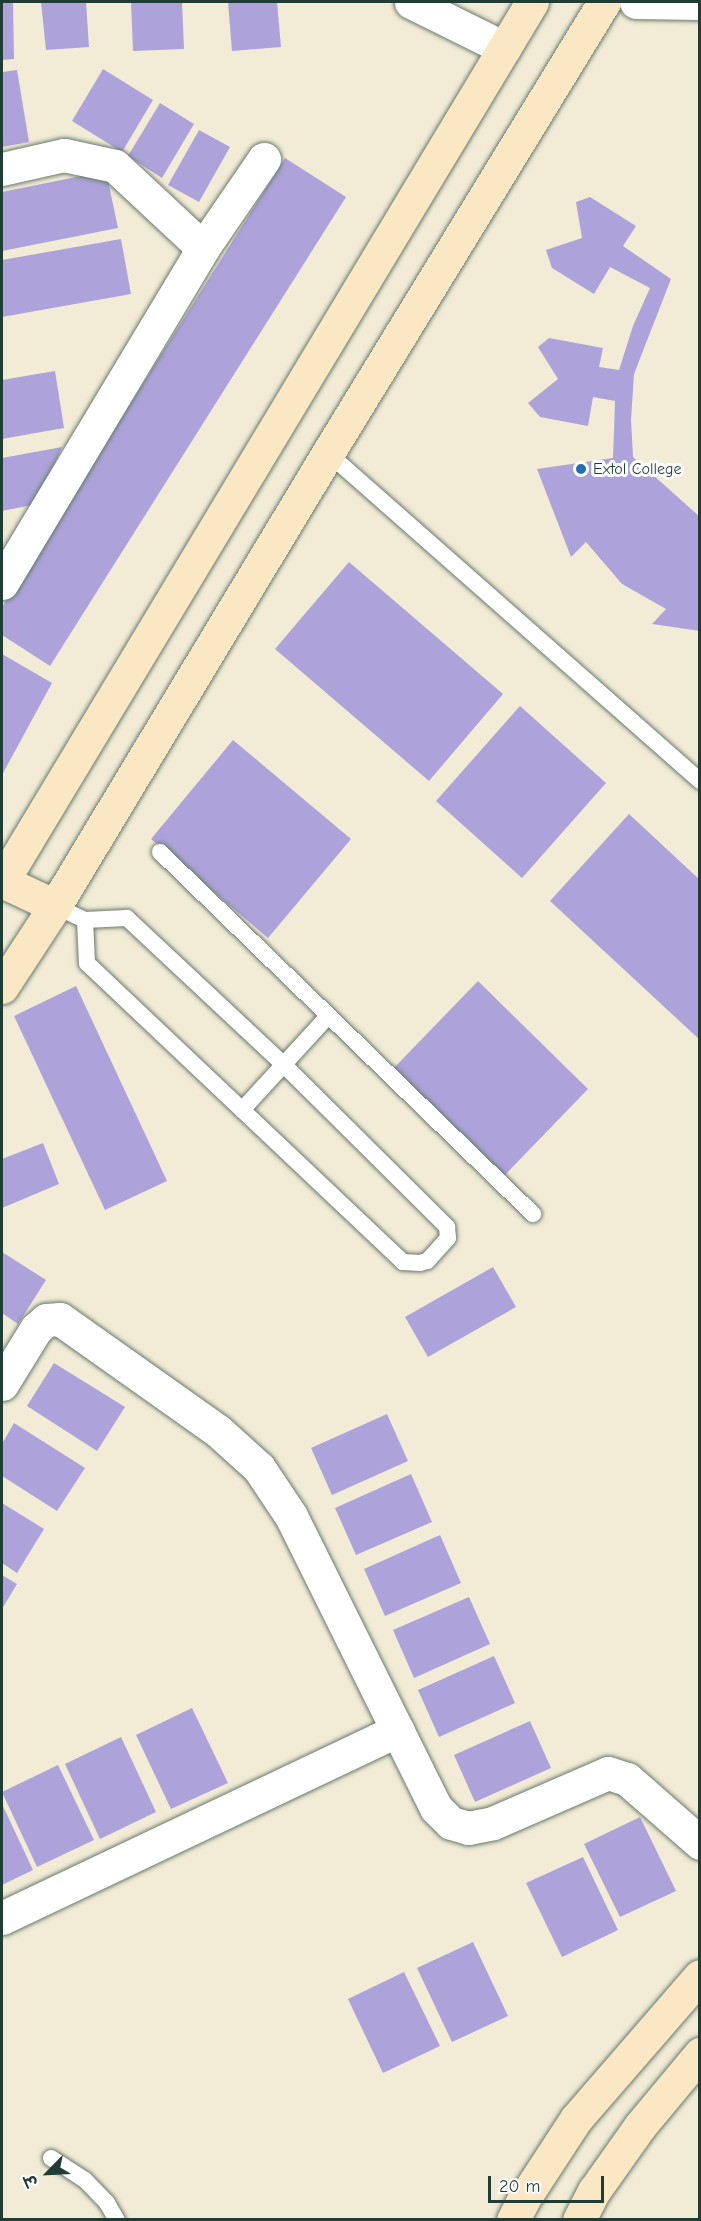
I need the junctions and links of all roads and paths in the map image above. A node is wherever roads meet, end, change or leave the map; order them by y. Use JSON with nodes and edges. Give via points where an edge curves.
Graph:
{"nodes":[{"id":1,"x":411,"y":2,"type":"edge"},
{"id":2,"x":532,"y":2,"type":"edge"},
{"id":3,"x":604,"y":2,"type":"edge"},
{"id":4,"x":636,"y":2,"type":"edge"},
{"id":5,"x":699,"y":3,"type":"edge"},
{"id":6,"x":504,"y":48,"type":"junction"},
{"id":7,"x":264,"y":159,"type":"dead end"},
{"id":8,"x":2,"y":169,"type":"edge"},
{"id":9,"x":203,"y":248,"type":"junction"},
{"id":10,"x":328,"y":453,"type":"junction"},
{"id":11,"x":2,"y":583,"type":"edge"},
{"id":12,"x":699,"y":781,"type":"edge"},
{"id":13,"x":160,"y":852,"type":"dead end"},
{"id":14,"x":2,"y":882,"type":"edge"},
{"id":15,"x":55,"y":906,"type":"junction"},
{"id":16,"x":85,"y":920,"type":"junction"},
{"id":17,"x":2,"y":987,"type":"edge"},
{"id":18,"x":328,"y":1016,"type":"junction"},
{"id":19,"x":282,"y":1063,"type":"junction"},
{"id":20,"x":242,"y":1110,"type":"junction"},
{"id":21,"x":533,"y":1214,"type":"dead end"},
{"id":22,"x":2,"y":1384,"type":"edge"},
{"id":23,"x":398,"y":1730,"type":"junction"},
{"id":24,"x":699,"y":1843,"type":"edge"},
{"id":25,"x":2,"y":1918,"type":"edge"},
{"id":26,"x":699,"y":1976,"type":"edge"},
{"id":27,"x":662,"y":2021,"type":"junction"},
{"id":28,"x":699,"y":2054,"type":"edge"},
{"id":29,"x":51,"y":2157,"type":"dead end"},
{"id":30,"x":117,"y":2220,"type":"edge"},
{"id":31,"x":513,"y":2220,"type":"edge"},
{"id":32,"x":579,"y":2220,"type":"edge"}],
"edges":[{"from":1,"to":6,"type":"street"},
{"from":2,"to":6,"type":"street"},
{"from":3,"to":10,"type":"street"},
{"from":4,"to":5,"type":"street"},
{"from":6,"to":14,"type":"street"},
{"from":7,"to":9,"type":"street"},
{"from":8,"to":9,"type":"street","via":[[64,155],[115,166]]},
{"from":9,"to":11,"type":"street"},
{"from":10,"to":12,"type":"lane"},
{"from":10,"to":15,"type":"street"},
{"from":13,"to":18,"type":"lane"},
{"from":14,"to":15,"type":"street"},
{"from":15,"to":16,"type":"lane"},
{"from":15,"to":17,"type":"street"},
{"from":16,"to":19,"type":"lane","via":[[127,918]]},
{"from":16,"to":20,"type":"lane","via":[[87,963]]},
{"from":18,"to":19,"type":"lane"},
{"from":18,"to":21,"type":"lane"},
{"from":19,"to":20,"type":"lane"},
{"from":19,"to":20,"type":"lane","via":[[447,1227],[448,1238],[427,1261],[403,1262]]},
{"from":22,"to":23,"type":"street","via":[[36,1329],[46,1320],[60,1319],[217,1430],[259,1468],[291,1516]]},
{"from":23,"to":24,"type":"street","via":[[436,1808],[451,1822],[468,1828],[493,1823],[608,1773],[627,1779]]},
{"from":23,"to":25,"type":"street"},
{"from":26,"to":27,"type":"street"},
{"from":27,"to":28,"type":"street"},
{"from":27,"to":31,"type":"street","via":[[576,2119]]},
{"from":28,"to":32,"type":"street","via":[[640,2126],[594,2191]]},
{"from":29,"to":30,"type":"lane","via":[[85,2180]]}]}
